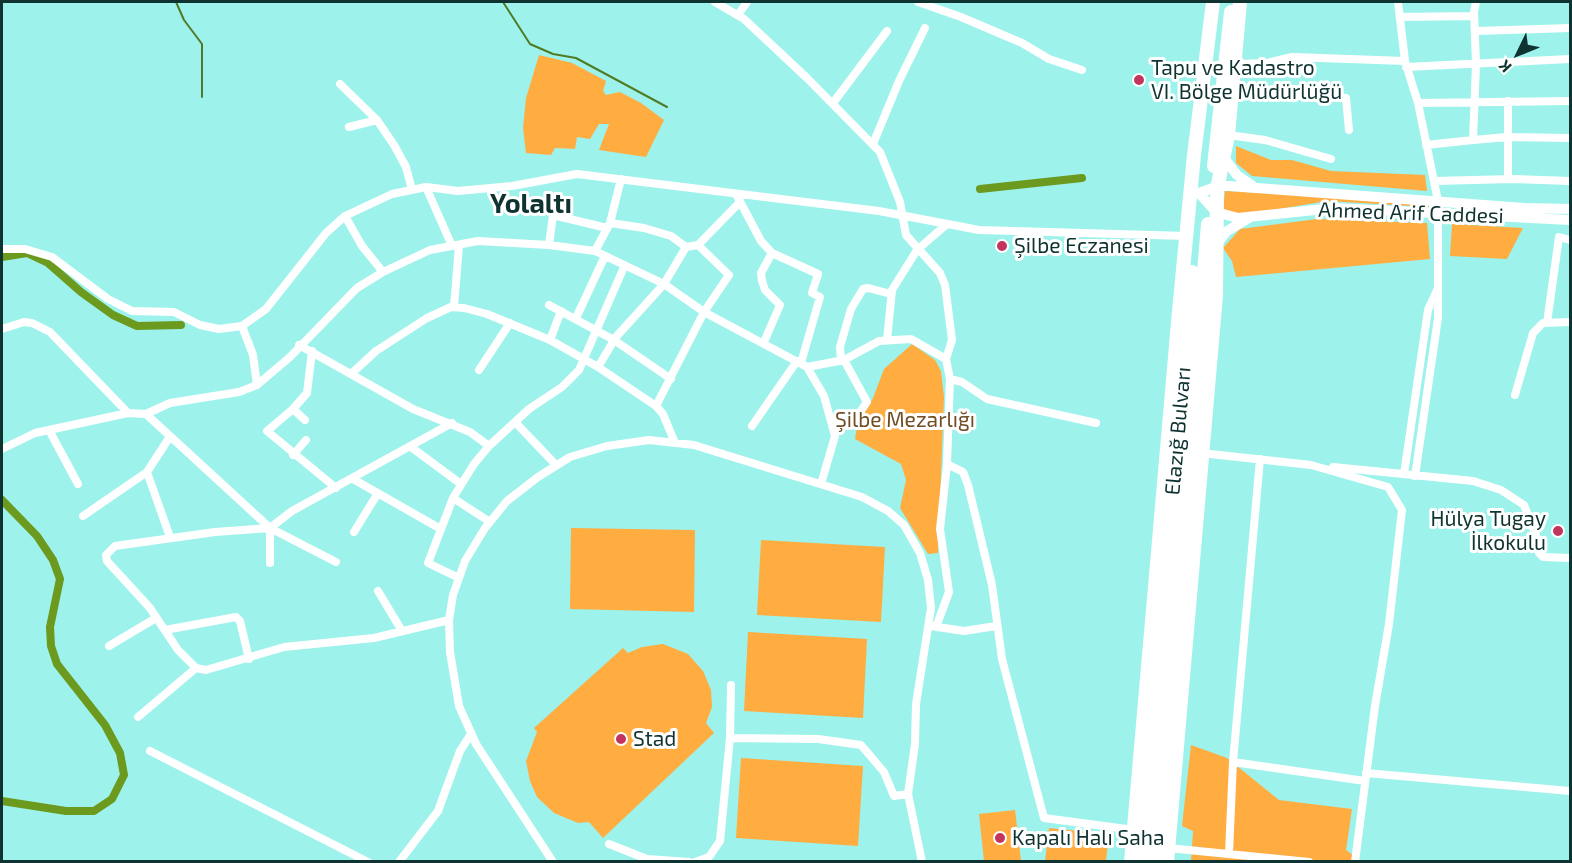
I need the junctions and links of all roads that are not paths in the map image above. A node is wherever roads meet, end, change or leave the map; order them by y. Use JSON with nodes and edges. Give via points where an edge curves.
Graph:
{"nodes":[{"id":1,"x":715,"y":2,"type":"edge"},
{"id":2,"x":747,"y":2,"type":"edge"},
{"id":3,"x":918,"y":2,"type":"edge"},
{"id":4,"x":1213,"y":2,"type":"edge"},
{"id":5,"x":1220,"y":2,"type":"edge"},
{"id":6,"x":1233,"y":2,"type":"edge"},
{"id":7,"x":1240,"y":2,"type":"edge"},
{"id":8,"x":1398,"y":2,"type":"edge"},
{"id":9,"x":1476,"y":2,"type":"edge"},
{"id":10,"x":738,"y":15,"type":"junction"},
{"id":11,"x":1474,"y":16,"type":"junction"},
{"id":12,"x":1400,"y":17,"type":"junction"},
{"id":13,"x":925,"y":28,"type":"dead end"},
{"id":14,"x":1570,"y":28,"type":"edge"},
{"id":15,"x":887,"y":31,"type":"dead end"},
{"id":16,"x":1476,"y":32,"type":"junction"},
{"id":17,"x":1570,"y":59,"type":"edge"},
{"id":18,"x":1236,"y":64,"type":"junction"},
{"id":19,"x":1406,"y":64,"type":"junction"},
{"id":20,"x":1476,"y":64,"type":"junction"},
{"id":21,"x":1082,"y":70,"type":"dead end"},
{"id":22,"x":340,"y":84,"type":"dead end"},
{"id":23,"x":1232,"y":93,"type":"junction"},
{"id":24,"x":1570,"y":100,"type":"edge"},
{"id":25,"x":1508,"y":101,"type":"junction"},
{"id":26,"x":1473,"y":102,"type":"junction"},
{"id":27,"x":832,"y":103,"type":"junction"},
{"id":28,"x":1418,"y":103,"type":"junction"},
{"id":29,"x":377,"y":120,"type":"junction"},
{"id":30,"x":349,"y":127,"type":"dead end"},
{"id":31,"x":1349,"y":130,"type":"dead end"},
{"id":32,"x":1228,"y":135,"type":"junction"},
{"id":33,"x":1507,"y":137,"type":"junction"},
{"id":34,"x":1570,"y":138,"type":"edge"},
{"id":35,"x":1473,"y":140,"type":"junction"},
{"id":36,"x":873,"y":144,"type":"junction"},
{"id":37,"x":1426,"y":145,"type":"junction"},
{"id":38,"x":1220,"y":152,"type":"junction"},
{"id":39,"x":1331,"y":159,"type":"dead end"},
{"id":40,"x":621,"y":179,"type":"junction"},
{"id":41,"x":1508,"y":179,"type":"junction"},
{"id":42,"x":1434,"y":181,"type":"junction"},
{"id":43,"x":1570,"y":181,"type":"edge"},
{"id":44,"x":426,"y":187,"type":"junction"},
{"id":45,"x":1256,"y":187,"type":"junction"},
{"id":46,"x":412,"y":190,"type":"junction"},
{"id":47,"x":1210,"y":190,"type":"junction"},
{"id":48,"x":738,"y":198,"type":"junction"},
{"id":49,"x":1438,"y":201,"type":"junction"},
{"id":50,"x":1570,"y":208,"type":"edge"},
{"id":51,"x":1213,"y":209,"type":"junction"},
{"id":52,"x":1438,"y":214,"type":"junction"},
{"id":53,"x":901,"y":215,"type":"junction"},
{"id":54,"x":345,"y":216,"type":"junction"},
{"id":55,"x":1252,"y":217,"type":"junction"},
{"id":56,"x":1570,"y":220,"type":"edge"},
{"id":57,"x":947,"y":224,"type":"junction"},
{"id":58,"x":608,"y":225,"type":"junction"},
{"id":59,"x":1186,"y":236,"type":"junction"},
{"id":60,"x":1570,"y":240,"type":"edge"},
{"id":61,"x":1216,"y":244,"type":"junction"},
{"id":62,"x":455,"y":245,"type":"junction"},
{"id":63,"x":549,"y":245,"type":"junction"},
{"id":64,"x":698,"y":245,"type":"junction"},
{"id":65,"x":687,"y":247,"type":"junction"},
{"id":66,"x":2,"y":249,"type":"edge"},
{"id":67,"x":917,"y":250,"type":"junction"},
{"id":68,"x":594,"y":251,"type":"junction"},
{"id":69,"x":771,"y":253,"type":"junction"},
{"id":70,"x":604,"y":258,"type":"junction"},
{"id":71,"x":624,"y":267,"type":"junction"},
{"id":72,"x":382,"y":272,"type":"junction"},
{"id":73,"x":664,"y":284,"type":"junction"},
{"id":74,"x":1438,"y":288,"type":"junction"},
{"id":75,"x":891,"y":294,"type":"junction"},
{"id":76,"x":549,"y":305,"type":"dead end"},
{"id":77,"x":454,"y":307,"type":"junction"},
{"id":78,"x":561,"y":312,"type":"junction"},
{"id":79,"x":704,"y":312,"type":"junction"},
{"id":80,"x":576,"y":318,"type":"junction"},
{"id":81,"x":1570,"y":322,"type":"edge"},
{"id":82,"x":510,"y":323,"type":"junction"},
{"id":83,"x":1547,"y":323,"type":"junction"},
{"id":84,"x":242,"y":326,"type":"junction"},
{"id":85,"x":2,"y":328,"type":"edge"},
{"id":86,"x":596,"y":329,"type":"junction"},
{"id":87,"x":550,"y":340,"type":"junction"},
{"id":88,"x":614,"y":340,"type":"junction"},
{"id":89,"x":887,"y":340,"type":"junction"},
{"id":90,"x":764,"y":342,"type":"junction"},
{"id":91,"x":299,"y":345,"type":"junction"},
{"id":92,"x":312,"y":351,"type":"junction"},
{"id":93,"x":585,"y":359,"type":"junction"},
{"id":94,"x":946,"y":359,"type":"junction"},
{"id":95,"x":842,"y":361,"type":"junction"},
{"id":96,"x":802,"y":364,"type":"junction"},
{"id":97,"x":598,"y":367,"type":"junction"},
{"id":98,"x":479,"y":370,"type":"dead end"},
{"id":99,"x":351,"y":374,"type":"junction"},
{"id":100,"x":950,"y":379,"type":"junction"},
{"id":101,"x":671,"y":380,"type":"junction"},
{"id":102,"x":257,"y":385,"type":"junction"},
{"id":103,"x":1515,"y":395,"type":"dead end"},
{"id":104,"x":656,"y":406,"type":"junction"},
{"id":105,"x":293,"y":409,"type":"junction"},
{"id":106,"x":128,"y":413,"type":"junction"},
{"id":107,"x":146,"y":414,"type":"junction"},
{"id":108,"x":305,"y":420,"type":"dead end"},
{"id":109,"x":515,"y":422,"type":"junction"},
{"id":110,"x":452,"y":423,"type":"junction"},
{"id":111,"x":1096,"y":423,"type":"dead end"},
{"id":112,"x":752,"y":426,"type":"dead end"},
{"id":113,"x":49,"y":430,"type":"junction"},
{"id":114,"x":834,"y":431,"type":"junction"},
{"id":115,"x":169,"y":438,"type":"junction"},
{"id":116,"x":1178,"y":438,"type":"junction"},
{"id":117,"x":306,"y":440,"type":"dead end"},
{"id":118,"x":675,"y":443,"type":"junction"},
{"id":119,"x":3,"y":446,"type":"edge"},
{"id":120,"x":489,"y":446,"type":"junction"},
{"id":121,"x":411,"y":447,"type":"junction"},
{"id":122,"x":1201,"y":453,"type":"junction"},
{"id":123,"x":293,"y":455,"type":"junction"},
{"id":124,"x":1260,"y":459,"type":"junction"},
{"id":125,"x":947,"y":464,"type":"junction"},
{"id":126,"x":556,"y":465,"type":"junction"},
{"id":127,"x":1311,"y":465,"type":"junction"},
{"id":128,"x":147,"y":472,"type":"junction"},
{"id":129,"x":1404,"y":474,"type":"junction"},
{"id":130,"x":1415,"y":476,"type":"junction"},
{"id":131,"x":353,"y":479,"type":"junction"},
{"id":132,"x":821,"y":483,"type":"junction"},
{"id":133,"x":78,"y":484,"type":"dead end"},
{"id":134,"x":461,"y":484,"type":"junction"},
{"id":135,"x":336,"y":488,"type":"junction"},
{"id":136,"x":1163,"y":490,"type":"junction"},
{"id":137,"x":378,"y":493,"type":"junction"},
{"id":138,"x":453,"y":498,"type":"junction"},
{"id":139,"x":83,"y":516,"type":"dead end"},
{"id":140,"x":490,"y":522,"type":"junction"},
{"id":141,"x":270,"y":528,"type":"junction"},
{"id":142,"x":439,"y":528,"type":"junction"},
{"id":143,"x":354,"y":532,"type":"dead end"},
{"id":144,"x":170,"y":537,"type":"junction"},
{"id":145,"x":1570,"y":558,"type":"edge"},
{"id":146,"x":336,"y":562,"type":"dead end"},
{"id":147,"x":270,"y":563,"type":"dead end"},
{"id":148,"x":459,"y":578,"type":"junction"},
{"id":149,"x":378,"y":591,"type":"dead end"},
{"id":150,"x":156,"y":618,"type":"junction"},
{"id":151,"x":449,"y":620,"type":"junction"},
{"id":152,"x":933,"y":626,"type":"junction"},
{"id":153,"x":996,"y":626,"type":"junction"},
{"id":154,"x":165,"y":630,"type":"junction"},
{"id":155,"x":402,"y":631,"type":"junction"},
{"id":156,"x":109,"y":646,"type":"dead end"},
{"id":157,"x":249,"y":659,"type":"junction"},
{"id":158,"x":196,"y":668,"type":"junction"},
{"id":159,"x":730,"y":685,"type":"dead end"},
{"id":160,"x":138,"y":717,"type":"dead end"},
{"id":161,"x":471,"y":734,"type":"junction"},
{"id":162,"x":730,"y":738,"type":"junction"},
{"id":163,"x":150,"y":752,"type":"dead end"},
{"id":164,"x":1233,"y":762,"type":"junction"},
{"id":165,"x":1366,"y":777,"type":"junction"},
{"id":166,"x":1570,"y":791,"type":"edge"},
{"id":167,"x":908,"y":794,"type":"junction"},
{"id":168,"x":1134,"y":830,"type":"junction"},
{"id":169,"x":609,"y":844,"type":"dead end"},
{"id":170,"x":1229,"y":853,"type":"junction"},
{"id":171,"x":1167,"y":855,"type":"edge"},
{"id":172,"x":368,"y":861,"type":"edge"},
{"id":173,"x":399,"y":861,"type":"edge"},
{"id":174,"x":553,"y":861,"type":"edge"},
{"id":175,"x":689,"y":861,"type":"edge"},
{"id":176,"x":695,"y":861,"type":"edge"},
{"id":177,"x":922,"y":861,"type":"edge"},
{"id":178,"x":1131,"y":861,"type":"edge"},
{"id":179,"x":1143,"y":861,"type":"edge"},
{"id":180,"x":1155,"y":861,"type":"edge"},
{"id":181,"x":1309,"y":861,"type":"edge"},
{"id":182,"x":1355,"y":861,"type":"edge"}],
"edges":[{"from":1,"to":10,"type":"street"},
{"from":2,"to":10,"type":"street"},
{"from":3,"to":21,"type":"street"},
{"from":4,"to":59,"type":"highway"},
{"from":5,"to":47,"type":"highway","name":"Elazığ Bulvarı","via":[[1206,110]]},
{"from":6,"to":38,"type":"highway","name":"Elazığ Bulvarı"},
{"from":7,"to":18,"type":"highway"},
{"from":8,"to":12,"type":"street"},
{"from":9,"to":11,"type":"street"},
{"from":10,"to":27,"type":"street"},
{"from":11,"to":12,"type":"street"},
{"from":11,"to":16,"type":"street"},
{"from":12,"to":19,"type":"street"},
{"from":13,"to":36,"type":"street"},
{"from":14,"to":16,"type":"street"},
{"from":15,"to":27,"type":"street"},
{"from":16,"to":20,"type":"street"},
{"from":17,"to":20,"type":"street"},
{"from":18,"to":19,"type":"street","via":[[1292,57]]},
{"from":18,"to":23,"type":"highway"},
{"from":19,"to":20,"type":"street"},
{"from":19,"to":28,"type":"street"},
{"from":20,"to":26,"type":"street"},
{"from":22,"to":29,"type":"street"},
{"from":23,"to":31,"type":"street","via":[[1346,98]]},
{"from":23,"to":32,"type":"highway"},
{"from":24,"to":25,"type":"street"},
{"from":25,"to":26,"type":"street"},
{"from":25,"to":33,"type":"street"},
{"from":26,"to":28,"type":"street"},
{"from":26,"to":35,"type":"street"},
{"from":27,"to":36,"type":"street"},
{"from":28,"to":37,"type":"street"},
{"from":29,"to":30,"type":"street"},
{"from":29,"to":46,"type":"street","via":[[406,167]]},
{"from":32,"to":38,"type":"highway"},
{"from":32,"to":39,"type":"street","via":[[1265,140]]},
{"from":33,"to":34,"type":"street"},
{"from":33,"to":35,"type":"street"},
{"from":33,"to":41,"type":"street"},
{"from":35,"to":37,"type":"street"},
{"from":36,"to":53,"type":"street","via":[[888,169]]},
{"from":37,"to":42,"type":"street"},
{"from":38,"to":45,"type":"street","via":[[1237,175]]},
{"from":38,"to":47,"type":"highway","name":"Elazığ Bulvarı"},
{"from":40,"to":44,"type":"street","via":[[577,174],[512,186],[458,190]]},
{"from":40,"to":48,"type":"street"},
{"from":40,"to":58,"type":"street"},
{"from":41,"to":42,"type":"street"},
{"from":41,"to":43,"type":"street"},
{"from":42,"to":49,"type":"street"},
{"from":44,"to":46,"type":"street"},
{"from":44,"to":62,"type":"street"},
{"from":45,"to":47,"type":"street","name":"Ahmed Arif Caddesi"},
{"from":45,"to":49,"type":"street","name":"Ahmed Arif Caddesi"},
{"from":46,"to":54,"type":"street","via":[[392,194]]},
{"from":47,"to":51,"type":"highway","name":"Elazığ Bulvarı"},
{"from":47,"to":116,"type":"highway","name":"Elazığ Bulvarı"},
{"from":48,"to":53,"type":"street"},
{"from":48,"to":64,"type":"street"},
{"from":48,"to":69,"type":"street"},
{"from":49,"to":50,"type":"street","name":"Ahmed Arif Caddesi"},
{"from":49,"to":52,"type":"street"},
{"from":51,"to":55,"type":"street","name":"Ahmed Arif Caddesi","via":[[1238,218]]},
{"from":51,"to":61,"type":"highway"},
{"from":51,"to":180,"type":"highway","name":"Elazığ Bulvarı"},
{"from":52,"to":55,"type":"street","name":"Ahmed Arif Caddesi","via":[[1334,208]]},
{"from":52,"to":56,"type":"street","name":"Ahmed Arif Caddesi"},
{"from":52,"to":74,"type":"street"},
{"from":53,"to":57,"type":"street"},
{"from":53,"to":67,"type":"street","via":[[906,235]]},
{"from":54,"to":72,"type":"street"},
{"from":54,"to":84,"type":"street","via":[[326,233],[266,309]]},
{"from":55,"to":61,"type":"street","name":"Ahmed Arif Caddesi","via":[[1227,231]]},
{"from":57,"to":59,"type":"street","via":[[980,230]]},
{"from":57,"to":67,"type":"street"},
{"from":58,"to":63,"type":"street","via":[[553,215]]},
{"from":58,"to":65,"type":"street","via":[[644,228],[671,236]]},
{"from":58,"to":68,"type":"street"},
{"from":59,"to":136,"type":"highway"},
{"from":60,"to":83,"type":"street","via":[[1559,237]]},
{"from":61,"to":122,"type":"highway","via":[[1216,295]]},
{"from":62,"to":63,"type":"street"},
{"from":62,"to":72,"type":"street","via":[[430,250]]},
{"from":62,"to":77,"type":"street"},
{"from":63,"to":68,"type":"street"},
{"from":64,"to":65,"type":"street"},
{"from":64,"to":79,"type":"street","via":[[729,275]]},
{"from":65,"to":73,"type":"street"},
{"from":66,"to":84,"type":"street","via":[[25,249],[52,257],[108,299],[132,311],[174,312],[219,329]]},
{"from":67,"to":75,"type":"street"},
{"from":67,"to":94,"type":"street","via":[[940,273],[945,285],[952,340]]},
{"from":68,"to":70,"type":"street"},
{"from":69,"to":90,"type":"street","via":[[761,273],[762,281],[780,305]]},
{"from":69,"to":96,"type":"street","via":[[818,274],[812,293],[820,297]]},
{"from":70,"to":71,"type":"street"},
{"from":70,"to":80,"type":"street"},
{"from":71,"to":73,"type":"street"},
{"from":71,"to":86,"type":"street"},
{"from":72,"to":91,"type":"street","via":[[357,288]]},
{"from":73,"to":79,"type":"street"},
{"from":73,"to":88,"type":"street"},
{"from":74,"to":129,"type":"street","via":[[1428,310]]},
{"from":74,"to":130,"type":"street","via":[[1438,318]]},
{"from":75,"to":89,"type":"street"},
{"from":75,"to":95,"type":"street","via":[[863,290],[850,309],[840,347]]},
{"from":76,"to":78,"type":"street"},
{"from":77,"to":82,"type":"street"},
{"from":77,"to":99,"type":"street","via":[[427,318],[376,351]]},
{"from":78,"to":80,"type":"street"},
{"from":78,"to":87,"type":"street"},
{"from":79,"to":90,"type":"street"},
{"from":79,"to":101,"type":"street"},
{"from":80,"to":86,"type":"street"},
{"from":81,"to":83,"type":"street"},
{"from":82,"to":87,"type":"street"},
{"from":82,"to":98,"type":"street"},
{"from":83,"to":103,"type":"street","via":[[1533,333]]},
{"from":84,"to":102,"type":"street","via":[[253,355]]},
{"from":85,"to":106,"type":"street","via":[[32,322],[50,332]]},
{"from":86,"to":88,"type":"street"},
{"from":86,"to":93,"type":"street"},
{"from":87,"to":93,"type":"street"},
{"from":88,"to":97,"type":"street"},
{"from":88,"to":101,"type":"street"},
{"from":89,"to":94,"type":"street","via":[[911,339]]},
{"from":89,"to":95,"type":"street"},
{"from":90,"to":96,"type":"street"},
{"from":91,"to":92,"type":"street"},
{"from":91,"to":102,"type":"street"},
{"from":92,"to":99,"type":"street"},
{"from":92,"to":105,"type":"street","via":[[307,393]]},
{"from":93,"to":97,"type":"street"},
{"from":93,"to":109,"type":"street","via":[[562,387]]},
{"from":94,"to":100,"type":"street"},
{"from":95,"to":96,"type":"street"},
{"from":95,"to":114,"type":"street","via":[[867,402],[853,422]]},
{"from":96,"to":112,"type":"street"},
{"from":96,"to":114,"type":"street","via":[[824,396]]},
{"from":97,"to":104,"type":"street"},
{"from":99,"to":110,"type":"street","via":[[413,409]]},
{"from":100,"to":111,"type":"street","via":[[962,382],[987,399]]},
{"from":100,"to":125,"type":"street"},
{"from":101,"to":104,"type":"street"},
{"from":102,"to":107,"type":"street","via":[[170,404]]},
{"from":104,"to":118,"type":"street"},
{"from":105,"to":108,"type":"street"},
{"from":105,"to":123,"type":"street","via":[[267,431]]},
{"from":106,"to":107,"type":"street"},
{"from":106,"to":113,"type":"street"},
{"from":107,"to":115,"type":"street"},
{"from":109,"to":120,"type":"street"},
{"from":109,"to":126,"type":"street"},
{"from":110,"to":120,"type":"street"},
{"from":110,"to":121,"type":"street"},
{"from":113,"to":119,"type":"street"},
{"from":113,"to":133,"type":"street"},
{"from":114,"to":132,"type":"street"},
{"from":115,"to":128,"type":"street"},
{"from":115,"to":141,"type":"street"},
{"from":116,"to":136,"type":"highway"},
{"from":116,"to":179,"type":"highway","name":"Elazığ Bulvarı"},
{"from":117,"to":123,"type":"street"},
{"from":118,"to":126,"type":"street","via":[[649,440],[607,446]]},
{"from":118,"to":132,"type":"street","via":[[694,445]]},
{"from":120,"to":134,"type":"street"},
{"from":121,"to":131,"type":"street"},
{"from":121,"to":134,"type":"street"},
{"from":122,"to":124,"type":"street"},
{"from":122,"to":171,"type":"highway"},
{"from":123,"to":135,"type":"street"},
{"from":124,"to":127,"type":"street"},
{"from":124,"to":164,"type":"street"},
{"from":125,"to":152,"type":"street","via":[[940,529],[949,592]]},
{"from":125,"to":153,"type":"street","via":[[963,472],[968,484],[992,585]]},
{"from":126,"to":140,"type":"street","via":[[507,501]]},
{"from":127,"to":129,"type":"street"},
{"from":127,"to":165,"type":"street","via":[[1388,487],[1402,510]]},
{"from":128,"to":139,"type":"street"},
{"from":128,"to":144,"type":"street"},
{"from":129,"to":130,"type":"street"},
{"from":130,"to":145,"type":"street","via":[[1473,482],[1501,490],[1524,505],[1543,557]]},
{"from":131,"to":135,"type":"street"},
{"from":131,"to":137,"type":"street"},
{"from":132,"to":152,"type":"street","via":[[862,497],[904,525],[920,553],[928,579]]},
{"from":134,"to":138,"type":"street"},
{"from":135,"to":141,"type":"street","via":[[292,511]]},
{"from":136,"to":168,"type":"highway"},
{"from":137,"to":142,"type":"street"},
{"from":137,"to":143,"type":"street"},
{"from":138,"to":140,"type":"street"},
{"from":138,"to":142,"type":"street"},
{"from":140,"to":148,"type":"street"},
{"from":141,"to":144,"type":"street"},
{"from":141,"to":146,"type":"street"},
{"from":141,"to":147,"type":"street"},
{"from":142,"to":148,"type":"street","via":[[428,563]]},
{"from":144,"to":150,"type":"street","via":[[115,546],[106,555]]},
{"from":148,"to":151,"type":"street"},
{"from":149,"to":155,"type":"street"},
{"from":150,"to":154,"type":"street"},
{"from":150,"to":156,"type":"street"},
{"from":151,"to":155,"type":"street"},
{"from":151,"to":161,"type":"street","via":[[459,706]]},
{"from":152,"to":153,"type":"street","via":[[964,631]]},
{"from":152,"to":167,"type":"street","via":[[916,704]]},
{"from":153,"to":168,"type":"street","via":[[1044,818]]},
{"from":154,"to":157,"type":"street","via":[[236,617]]},
{"from":154,"to":158,"type":"street"},
{"from":155,"to":157,"type":"street","via":[[374,638],[284,647]]},
{"from":157,"to":158,"type":"street","via":[[217,668]]},
{"from":158,"to":160,"type":"street"},
{"from":159,"to":162,"type":"street"},
{"from":161,"to":173,"type":"street","via":[[460,751],[438,811]]},
{"from":161,"to":174,"type":"street"},
{"from":162,"to":167,"type":"street","via":[[818,739],[861,745],[884,772],[894,796]]},
{"from":162,"to":176,"type":"street","via":[[720,841],[709,857]]},
{"from":163,"to":172,"type":"street"},
{"from":164,"to":165,"type":"street"},
{"from":164,"to":170,"type":"street"},
{"from":165,"to":166,"type":"street"},
{"from":165,"to":182,"type":"street"},
{"from":167,"to":177,"type":"street"},
{"from":168,"to":178,"type":"highway"},
{"from":169,"to":175,"type":"street","via":[[647,859]]},
{"from":170,"to":171,"type":"street"},
{"from":170,"to":181,"type":"street"}]}
